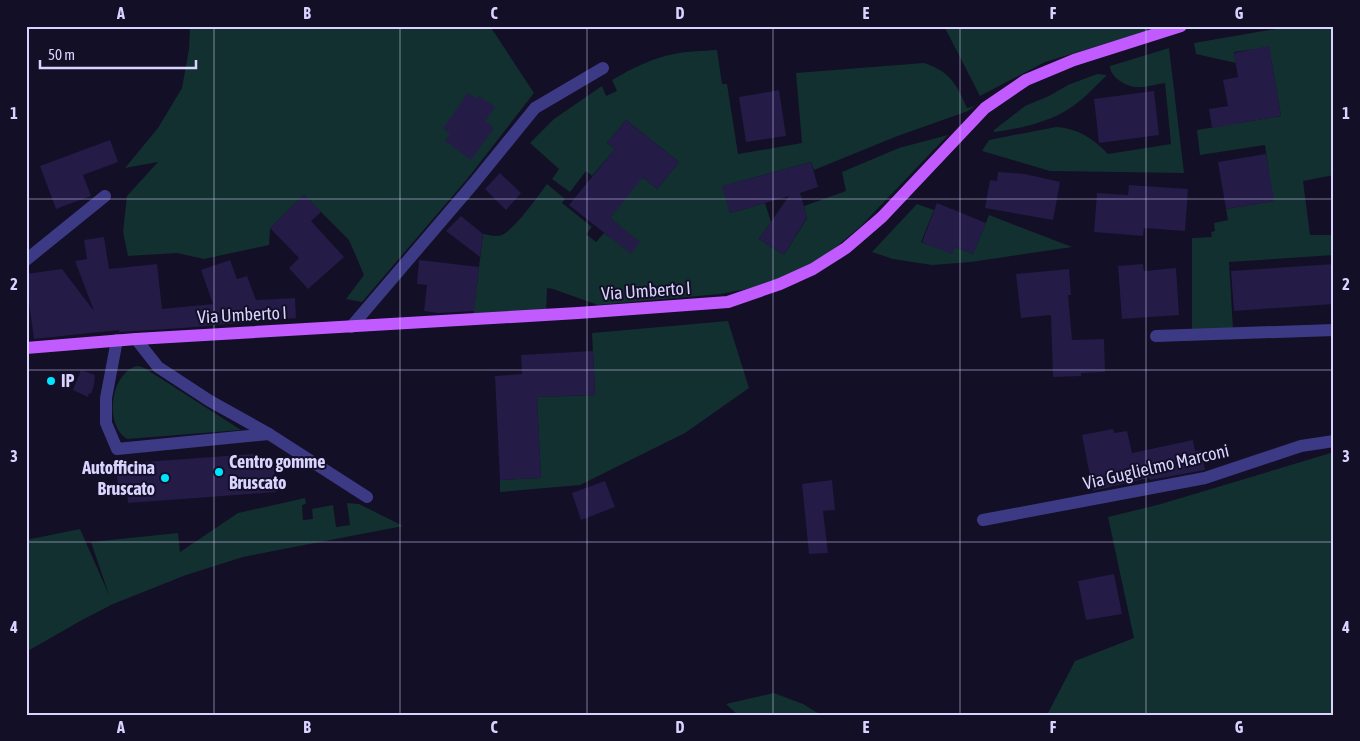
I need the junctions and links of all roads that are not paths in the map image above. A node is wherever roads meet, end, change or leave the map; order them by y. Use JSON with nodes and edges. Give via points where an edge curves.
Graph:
{"nodes":[{"id":1,"x":1181,"y":26,"type":"edge"},
{"id":2,"x":603,"y":68,"type":"dead end"},
{"id":3,"x":104,"y":196,"type":"dead end"},
{"id":4,"x":26,"y":260,"type":"edge"},
{"id":5,"x":351,"y":327,"type":"junction"},
{"id":6,"x":1334,"y":330,"type":"edge"},
{"id":7,"x":1156,"y":336,"type":"dead end"},
{"id":8,"x":136,"y":339,"type":"junction"},
{"id":9,"x":117,"y":340,"type":"junction"},
{"id":10,"x":26,"y":348,"type":"edge"},
{"id":11,"x":269,"y":434,"type":"junction"},
{"id":12,"x":1334,"y":441,"type":"edge"},
{"id":13,"x":367,"y":497,"type":"dead end"},
{"id":14,"x":983,"y":520,"type":"dead end"}],
"edges":[{"from":1,"to":5,"type":"main road","name":"Via Umberto I","via":[[1074,60],[1026,80],[985,108],[882,217],[846,248],[814,269],[780,284],[728,302]]},
{"from":2,"to":5,"type":"street","via":[[535,108]]},
{"from":3,"to":4,"type":"street"},
{"from":5,"to":8,"type":"main road","name":"Via Umberto I"},
{"from":6,"to":7,"type":"street"},
{"from":8,"to":9,"type":"main road","name":"Via Umberto I"},
{"from":8,"to":11,"type":"street","via":[[158,367]]},
{"from":9,"to":10,"type":"main road","name":"Via Umberto I"},
{"from":9,"to":11,"type":"street","via":[[106,398],[106,423],[117,449]]},
{"from":11,"to":13,"type":"street"},
{"from":12,"to":14,"type":"street","name":"Via Guglielmo Marconi","via":[[1301,446],[1205,478]]}]}
